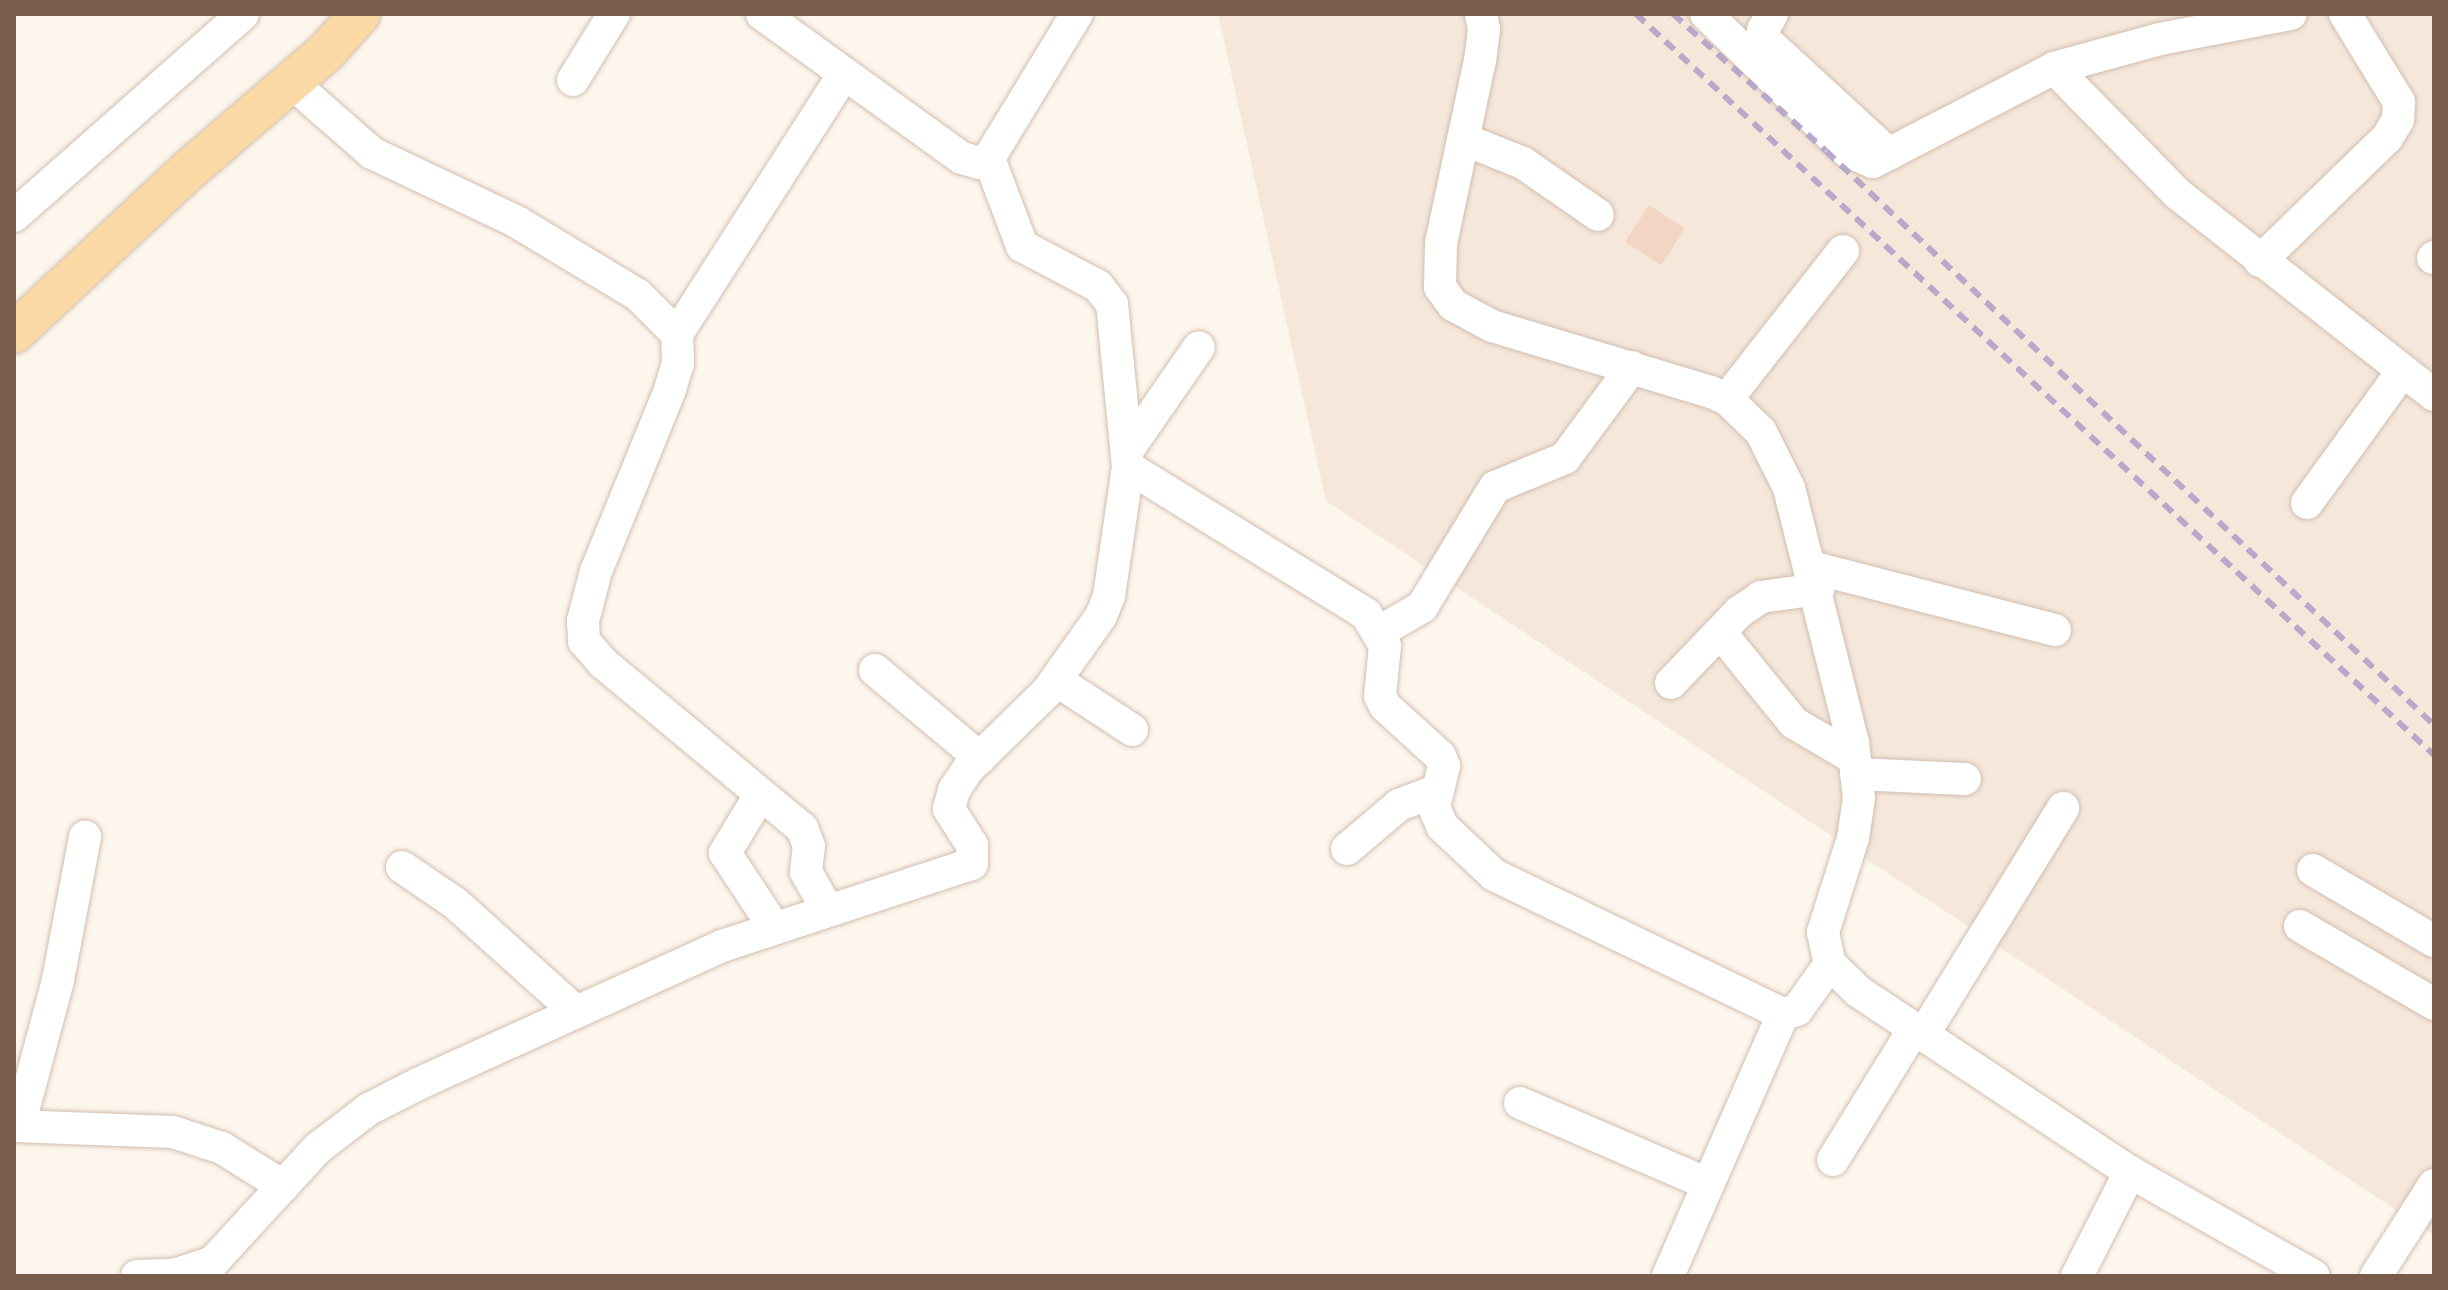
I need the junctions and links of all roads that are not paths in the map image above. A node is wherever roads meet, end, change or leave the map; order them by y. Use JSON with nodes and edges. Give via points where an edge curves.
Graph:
{"nodes":[{"id":1,"x":243,"y":14,"type":"edge"},
{"id":2,"x":360,"y":14,"type":"edge"},
{"id":3,"x":614,"y":14,"type":"edge"},
{"id":4,"x":762,"y":14,"type":"edge"},
{"id":5,"x":1077,"y":14,"type":"edge"},
{"id":6,"x":1481,"y":14,"type":"edge"},
{"id":7,"x":1706,"y":14,"type":"edge"},
{"id":8,"x":1772,"y":14,"type":"edge"},
{"id":9,"x":2140,"y":14,"type":"edge"},
{"id":10,"x":2291,"y":14,"type":"edge"},
{"id":11,"x":2345,"y":14,"type":"edge"},
{"id":12,"x":2160,"y":39,"type":"junction"},
{"id":13,"x":2054,"y":68,"type":"junction"},
{"id":14,"x":844,"y":74,"type":"junction"},
{"id":15,"x":573,"y":80,"type":"dead end"},
{"id":16,"x":291,"y":82,"type":"junction"},
{"id":17,"x":1463,"y":139,"type":"junction"},
{"id":18,"x":989,"y":158,"type":"junction"},
{"id":19,"x":1882,"y":158,"type":"junction"},
{"id":20,"x":1598,"y":215,"type":"dead end"},
{"id":21,"x":14,"y":216,"type":"edge"},
{"id":22,"x":1843,"y":251,"type":"dead end"},
{"id":23,"x":2260,"y":261,"type":"junction"},
{"id":24,"x":14,"y":333,"type":"edge"},
{"id":25,"x":677,"y":334,"type":"junction"},
{"id":26,"x":1199,"y":347,"type":"dead end"},
{"id":27,"x":1632,"y":367,"type":"junction"},
{"id":28,"x":2402,"y":372,"type":"junction"},
{"id":29,"x":2434,"y":395,"type":"edge"},
{"id":30,"x":1727,"y":399,"type":"junction"},
{"id":31,"x":1127,"y":459,"type":"junction"},
{"id":32,"x":2307,"y":503,"type":"dead end"},
{"id":33,"x":1814,"y":578,"type":"junction"},
{"id":34,"x":2055,"y":630,"type":"dead end"},
{"id":35,"x":1379,"y":632,"type":"junction"},
{"id":36,"x":1720,"y":632,"type":"junction"},
{"id":37,"x":875,"y":670,"type":"dead end"},
{"id":38,"x":1056,"y":680,"type":"junction"},
{"id":39,"x":1671,"y":683,"type":"dead end"},
{"id":40,"x":1132,"y":730,"type":"dead end"},
{"id":41,"x":980,"y":758,"type":"junction"},
{"id":42,"x":1855,"y":766,"type":"junction"},
{"id":43,"x":1965,"y":779,"type":"dead end"},
{"id":44,"x":1435,"y":791,"type":"junction"},
{"id":45,"x":760,"y":795,"type":"junction"},
{"id":46,"x":2063,"y":808,"type":"dead end"},
{"id":47,"x":85,"y":837,"type":"dead end"},
{"id":48,"x":1347,"y":849,"type":"dead end"},
{"id":49,"x":402,"y":867,"type":"dead end"},
{"id":50,"x":2313,"y":870,"type":"dead end"},
{"id":51,"x":827,"y":909,"type":"junction"},
{"id":52,"x":2300,"y":926,"type":"dead end"},
{"id":53,"x":774,"y":927,"type":"junction"},
{"id":54,"x":2434,"y":941,"type":"edge"},
{"id":55,"x":1830,"y":964,"type":"junction"},
{"id":56,"x":2434,"y":1004,"type":"edge"},
{"id":57,"x":575,"y":1011,"type":"junction"},
{"id":58,"x":1783,"y":1014,"type":"junction"},
{"id":59,"x":1918,"y":1032,"type":"junction"},
{"id":60,"x":1520,"y":1103,"type":"dead end"},
{"id":61,"x":17,"y":1126,"type":"edge"},
{"id":62,"x":1833,"y":1160,"type":"dead end"},
{"id":63,"x":2130,"y":1172,"type":"junction"},
{"id":64,"x":1708,"y":1184,"type":"junction"},
{"id":65,"x":2434,"y":1185,"type":"edge"},
{"id":66,"x":283,"y":1186,"type":"junction"},
{"id":67,"x":137,"y":1276,"type":"edge"},
{"id":68,"x":1668,"y":1276,"type":"edge"},
{"id":69,"x":2077,"y":1276,"type":"edge"},
{"id":70,"x":2314,"y":1276,"type":"edge"},
{"id":71,"x":2376,"y":1276,"type":"edge"}],
"edges":[{"from":1,"to":21,"type":"street"},
{"from":2,"to":16,"type":"main road"},
{"from":3,"to":15,"type":"street"},
{"from":4,"to":14,"type":"street"},
{"from":5,"to":18,"type":"street"},
{"from":6,"to":17,"type":"street","via":[[1482,44]]},
{"from":7,"to":19,"type":"street","via":[[1847,151]]},
{"from":8,"to":19,"type":"street","via":[[1763,30],[1765,40]]},
{"from":9,"to":12,"type":"street"},
{"from":10,"to":12,"type":"street"},
{"from":11,"to":23,"type":"street","via":[[2399,102],[2398,120],[2387,138]]},
{"from":12,"to":13,"type":"street"},
{"from":13,"to":19,"type":"street"},
{"from":13,"to":23,"type":"street","via":[[2179,195]]},
{"from":14,"to":18,"type":"street","via":[[962,158],[979,163]]},
{"from":14,"to":25,"type":"street"},
{"from":16,"to":24,"type":"main road"},
{"from":16,"to":25,"type":"street","via":[[372,153],[517,222],[638,295]]},
{"from":17,"to":20,"type":"street","via":[[1523,163]]},
{"from":17,"to":27,"type":"street","via":[[1438,268],[1445,297],[1492,326]]},
{"from":18,"to":31,"type":"street","via":[[1022,246],[1098,286],[1112,304]]},
{"from":22,"to":30,"type":"street"},
{"from":23,"to":28,"type":"street"},
{"from":25,"to":45,"type":"street","via":[[678,363],[670,390],[596,571],[583,621],[584,641],[603,663]]},
{"from":26,"to":31,"type":"street"},
{"from":27,"to":30,"type":"street"},
{"from":27,"to":35,"type":"street","via":[[1565,458],[1495,487],[1422,607]]},
{"from":28,"to":29,"type":"street"},
{"from":28,"to":32,"type":"street"},
{"from":30,"to":33,"type":"street","via":[[1761,432],[1774,455]]},
{"from":31,"to":35,"type":"street","via":[[1346,598]]},
{"from":31,"to":38,"type":"street","via":[[1109,596]]},
{"from":33,"to":34,"type":"street"},
{"from":33,"to":36,"type":"street","via":[[1761,597]]},
{"from":33,"to":42,"type":"street"},
{"from":35,"to":44,"type":"street","via":[[1386,655],[1380,696],[1393,716],[1440,756],[1444,766]]},
{"from":36,"to":39,"type":"street"},
{"from":36,"to":42,"type":"street","via":[[1794,723]]},
{"from":37,"to":41,"type":"street"},
{"from":38,"to":40,"type":"street"},
{"from":38,"to":41,"type":"street"},
{"from":41,"to":51,"type":"street","via":[[954,790],[949,809],[972,845],[972,864],[952,875]]},
{"from":42,"to":43,"type":"street"},
{"from":42,"to":55,"type":"street","via":[[1853,838],[1823,932]]},
{"from":44,"to":48,"type":"street","via":[[1399,805]]},
{"from":44,"to":58,"type":"street","via":[[1442,826],[1494,875]]},
{"from":45,"to":51,"type":"street","via":[[807,836],[806,872]]},
{"from":45,"to":53,"type":"street","via":[[725,853]]},
{"from":46,"to":59,"type":"street"},
{"from":47,"to":61,"type":"street","via":[[58,980]]},
{"from":49,"to":57,"type":"street","via":[[455,903]]},
{"from":50,"to":54,"type":"street"},
{"from":51,"to":53,"type":"street"},
{"from":52,"to":56,"type":"street"},
{"from":53,"to":57,"type":"street"},
{"from":55,"to":58,"type":"street","via":[[1797,1010]]},
{"from":55,"to":59,"type":"street","via":[[1859,992]]},
{"from":57,"to":66,"type":"street","via":[[369,1109],[318,1148]]},
{"from":58,"to":64,"type":"street"},
{"from":59,"to":62,"type":"street"},
{"from":59,"to":63,"type":"street"},
{"from":60,"to":64,"type":"street"},
{"from":61,"to":66,"type":"street","via":[[173,1132],[222,1148]]},
{"from":63,"to":69,"type":"street"},
{"from":63,"to":70,"type":"street"},
{"from":64,"to":68,"type":"street"},
{"from":65,"to":71,"type":"street"},
{"from":66,"to":67,"type":"street","via":[[213,1262],[174,1275]]}]}
